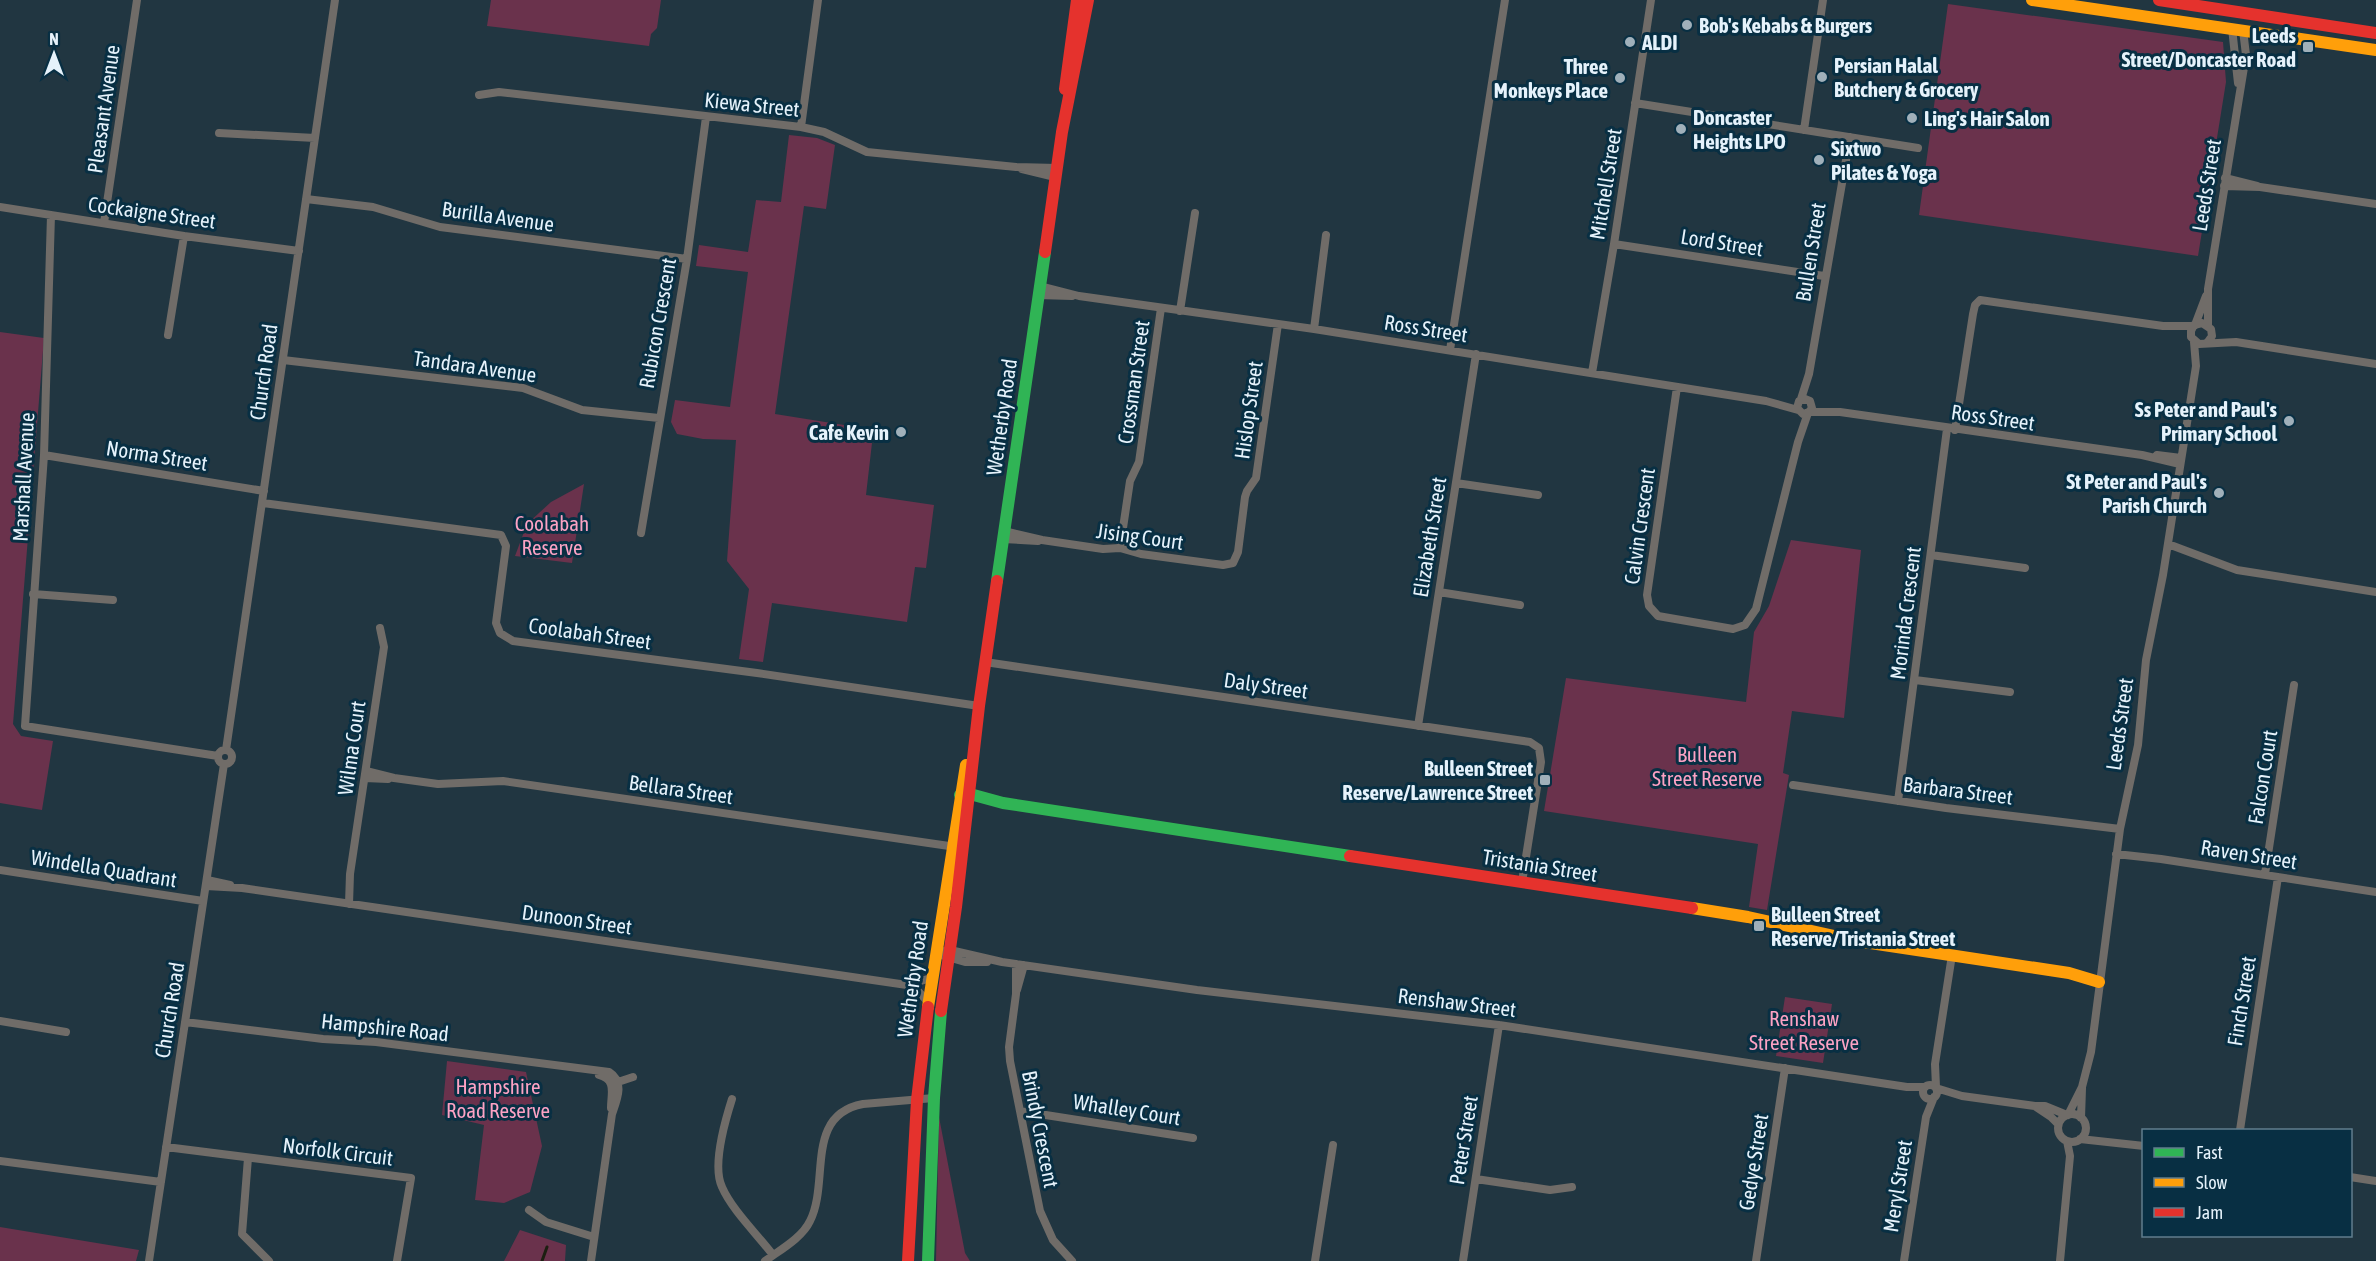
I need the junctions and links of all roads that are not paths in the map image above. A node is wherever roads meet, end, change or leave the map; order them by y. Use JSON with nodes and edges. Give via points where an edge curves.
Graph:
{"nodes":[{"id":1,"x":137,"y":0,"type":"edge"},
{"id":2,"x":335,"y":0,"type":"edge"},
{"id":3,"x":818,"y":0,"type":"edge"},
{"id":4,"x":1077,"y":0,"type":"edge"},
{"id":5,"x":1088,"y":0,"type":"edge"},
{"id":6,"x":1505,"y":0,"type":"edge"},
{"id":7,"x":1651,"y":0,"type":"edge"},
{"id":8,"x":1823,"y":0,"type":"edge"},
{"id":9,"x":2032,"y":0,"type":"edge"},
{"id":10,"x":2159,"y":0,"type":"edge"},
{"id":11,"x":2235,"y":5,"type":"edge"},
{"id":12,"x":2237,"y":29,"type":"junction"},
{"id":13,"x":2376,"y":33,"type":"edge"},
{"id":14,"x":2376,"y":50,"type":"edge"},
{"id":15,"x":479,"y":95,"type":"dead end"},
{"id":16,"x":1635,"y":103,"type":"junction"},
{"id":17,"x":706,"y":117,"type":"junction"},
{"id":18,"x":801,"y":127,"type":"junction"},
{"id":19,"x":1804,"y":130,"type":"junction"},
{"id":20,"x":1062,"y":132,"type":"junction"},
{"id":21,"x":219,"y":133,"type":"dead end"},
{"id":22,"x":1850,"y":137,"type":"junction"},
{"id":23,"x":315,"y":138,"type":"junction"},
{"id":24,"x":1918,"y":148,"type":"dead end"},
{"id":25,"x":1056,"y":172,"type":"junction"},
{"id":26,"x":2225,"y":182,"type":"junction"},
{"id":27,"x":306,"y":199,"type":"junction"},
{"id":28,"x":2376,"y":204,"type":"edge"},
{"id":29,"x":0,"y":207,"type":"edge"},
{"id":30,"x":1195,"y":213,"type":"dead end"},
{"id":31,"x":51,"y":215,"type":"junction"},
{"id":32,"x":104,"y":223,"type":"junction"},
{"id":33,"x":1326,"y":235,"type":"dead end"},
{"id":34,"x":184,"y":236,"type":"junction"},
{"id":35,"x":1614,"y":244,"type":"junction"},
{"id":36,"x":299,"y":251,"type":"junction"},
{"id":37,"x":687,"y":259,"type":"junction"},
{"id":38,"x":1824,"y":276,"type":"junction"},
{"id":39,"x":1039,"y":290,"type":"junction"},
{"id":40,"x":2208,"y":290,"type":"junction"},
{"id":41,"x":1161,"y":308,"type":"junction"},
{"id":42,"x":1180,"y":311,"type":"junction"},
{"id":43,"x":1278,"y":324,"type":"junction"},
{"id":44,"x":2194,"y":325,"type":"junction"},
{"id":45,"x":2163,"y":326,"type":"junction"},
{"id":46,"x":1314,"y":329,"type":"junction"},
{"id":47,"x":2210,"y":329,"type":"junction"},
{"id":48,"x":168,"y":335,"type":"dead end"},
{"id":49,"x":2192,"y":339,"type":"junction"},
{"id":50,"x":2236,"y":342,"type":"junction"},
{"id":51,"x":2206,"y":344,"type":"junction"},
{"id":52,"x":1450,"y":350,"type":"junction"},
{"id":53,"x":1476,"y":354,"type":"junction"},
{"id":54,"x":283,"y":360,"type":"junction"},
{"id":55,"x":2376,"y":364,"type":"edge"},
{"id":56,"x":2196,"y":366,"type":"junction"},
{"id":57,"x":1592,"y":374,"type":"junction"},
{"id":58,"x":1677,"y":387,"type":"junction"},
{"id":59,"x":1804,"y":406,"type":"junction"},
{"id":60,"x":659,"y":418,"type":"junction"},
{"id":61,"x":1951,"y":429,"type":"junction"},
{"id":62,"x":44,"y":455,"type":"junction"},
{"id":63,"x":2181,"y":461,"type":"junction"},
{"id":64,"x":1456,"y":483,"type":"junction"},
{"id":65,"x":264,"y":490,"type":"junction"},
{"id":66,"x":1538,"y":495,"type":"dead end"},
{"id":67,"x":262,"y":503,"type":"junction"},
{"id":68,"x":641,"y":533,"type":"dead end"},
{"id":69,"x":1004,"y":535,"type":"junction"},
{"id":70,"x":2168,"y":544,"type":"junction"},
{"id":71,"x":1120,"y":548,"type":"junction"},
{"id":72,"x":1931,"y":555,"type":"junction"},
{"id":73,"x":1233,"y":563,"type":"joint"},
{"id":74,"x":2025,"y":568,"type":"dead end"},
{"id":75,"x":1439,"y":592,"type":"junction"},
{"id":76,"x":2376,"y":592,"type":"edge"},
{"id":77,"x":33,"y":594,"type":"junction"},
{"id":78,"x":113,"y":600,"type":"dead end"},
{"id":79,"x":1520,"y":605,"type":"dead end"},
{"id":80,"x":1744,"y":625,"type":"joint"},
{"id":81,"x":380,"y":628,"type":"dead end"},
{"id":82,"x":985,"y":662,"type":"junction"},
{"id":83,"x":1915,"y":680,"type":"junction"},
{"id":84,"x":2294,"y":685,"type":"dead end"},
{"id":85,"x":2010,"y":692,"type":"dead end"},
{"id":86,"x":979,"y":706,"type":"junction"},
{"id":87,"x":1418,"y":726,"type":"junction"},
{"id":88,"x":226,"y":750,"type":"junction"},
{"id":89,"x":218,"y":756,"type":"junction"},
{"id":90,"x":224,"y":764,"type":"junction"},
{"id":91,"x":365,"y":775,"type":"junction"},
{"id":92,"x":1793,"y":784,"type":"dead end"},
{"id":93,"x":966,"y":797,"type":"junction"},
{"id":94,"x":1899,"y":801,"type":"junction"},
{"id":95,"x":2120,"y":829,"type":"junction"},
{"id":96,"x":957,"y":848,"type":"junction"},
{"id":97,"x":2116,"y":854,"type":"junction"},
{"id":98,"x":0,"y":870,"type":"edge"},
{"id":99,"x":2265,"y":874,"type":"junction"},
{"id":100,"x":2278,"y":877,"type":"junction"},
{"id":101,"x":1522,"y":882,"type":"junction"},
{"id":102,"x":206,"y":883,"type":"junction"},
{"id":103,"x":2376,"y":891,"type":"edge"},
{"id":104,"x":203,"y":901,"type":"junction"},
{"id":105,"x":346,"y":903,"type":"junction"},
{"id":106,"x":935,"y":952,"type":"junction"},
{"id":107,"x":949,"y":954,"type":"junction"},
{"id":108,"x":1952,"y":955,"type":"junction"},
{"id":109,"x":1020,"y":964,"type":"junction"},
{"id":110,"x":2099,"y":977,"type":"junction"},
{"id":111,"x":932,"y":978,"type":"junction"},
{"id":112,"x":907,"y":985,"type":"junction"},
{"id":113,"x":928,"y":1002,"type":"junction"},
{"id":114,"x":0,"y":1021,"type":"edge"},
{"id":115,"x":185,"y":1022,"type":"junction"},
{"id":116,"x":1499,"y":1025,"type":"junction"},
{"id":117,"x":66,"y":1032,"type":"dead end"},
{"id":118,"x":1785,"y":1068,"type":"junction"},
{"id":119,"x":633,"y":1077,"type":"dead end"},
{"id":120,"x":615,"y":1083,"type":"junction"},
{"id":121,"x":2082,"y":1087,"type":"junction"},
{"id":122,"x":1930,"y":1091,"type":"junction"},
{"id":123,"x":934,"y":1098,"type":"junction"},
{"id":124,"x":732,"y":1099,"type":"dead end"},
{"id":125,"x":917,"y":1100,"type":"junction"},
{"id":126,"x":2035,"y":1106,"type":"junction"},
{"id":127,"x":1020,"y":1111,"type":"junction"},
{"id":128,"x":2067,"y":1115,"type":"junction"},
{"id":129,"x":2081,"y":1118,"type":"junction"},
{"id":130,"x":2058,"y":1124,"type":"junction"},
{"id":131,"x":2086,"y":1128,"type":"junction"},
{"id":132,"x":2240,"y":1129,"type":"edge"},
{"id":133,"x":1193,"y":1138,"type":"dead end"},
{"id":134,"x":2079,"y":1140,"type":"junction"},
{"id":135,"x":2067,"y":1141,"type":"junction"},
{"id":136,"x":2117,"y":1142,"type":"junction"},
{"id":137,"x":1333,"y":1145,"type":"dead end"},
{"id":138,"x":2142,"y":1146,"type":"edge"},
{"id":139,"x":166,"y":1147,"type":"junction"},
{"id":140,"x":248,"y":1158,"type":"junction"},
{"id":141,"x":0,"y":1161,"type":"edge"},
{"id":142,"x":2068,"y":1170,"type":"junction"},
{"id":143,"x":2352,"y":1177,"type":"edge"},
{"id":144,"x":1476,"y":1179,"type":"junction"},
{"id":145,"x":2376,"y":1181,"type":"edge"},
{"id":146,"x":161,"y":1182,"type":"junction"},
{"id":147,"x":1572,"y":1187,"type":"dead end"},
{"id":148,"x":530,"y":1210,"type":"dead end"},
{"id":149,"x":594,"y":1237,"type":"junction"},
{"id":150,"x":773,"y":1255,"type":"junction"},
{"id":151,"x":149,"y":1261,"type":"edge"},
{"id":152,"x":269,"y":1261,"type":"edge"},
{"id":153,"x":397,"y":1261,"type":"edge"},
{"id":154,"x":591,"y":1261,"type":"edge"},
{"id":155,"x":765,"y":1261,"type":"edge"},
{"id":156,"x":908,"y":1261,"type":"edge"},
{"id":157,"x":928,"y":1261,"type":"edge"},
{"id":158,"x":1072,"y":1261,"type":"edge"},
{"id":159,"x":1315,"y":1261,"type":"edge"},
{"id":160,"x":1463,"y":1261,"type":"edge"},
{"id":161,"x":1756,"y":1261,"type":"edge"},
{"id":162,"x":1904,"y":1261,"type":"edge"},
{"id":163,"x":2060,"y":1261,"type":"edge"}],
"edges":[{"from":1,"to":32,"type":"street","name":"Pleasant Avenue"},
{"from":2,"to":23,"type":"street","name":"Church Road"},
{"from":3,"to":18,"type":"street"},
{"from":4,"to":20,"type":"main road","name":"Wetherby Road"},
{"from":5,"to":20,"type":"main road","name":"Wetherby Road"},
{"from":6,"to":52,"type":"street"},
{"from":7,"to":16,"type":"street","name":"Mitchell Street"},
{"from":8,"to":19,"type":"street"},
{"from":9,"to":12,"type":"main road"},
{"from":10,"to":11,"type":"main road"},
{"from":11,"to":12,"type":"main road"},
{"from":11,"to":13,"type":"main road"},
{"from":12,"to":14,"type":"main road"},
{"from":12,"to":26,"type":"street","name":"Leeds Street","via":[[2239,87]]},
{"from":15,"to":17,"type":"street","name":"Kiewa Street","via":[[499,92]]},
{"from":16,"to":19,"type":"street"},
{"from":16,"to":35,"type":"street","name":"Mitchell Street"},
{"from":17,"to":18,"type":"street","name":"Kiewa Street"},
{"from":17,"to":37,"type":"street","name":"Rubicon Crescent"},
{"from":18,"to":25,"type":"street","name":"Kiewa Street","via":[[824,132],[867,152]]},
{"from":19,"to":22,"type":"street"},
{"from":20,"to":25,"type":"main road","name":"Wetherby Road"},
{"from":21,"to":23,"type":"street"},
{"from":22,"to":24,"type":"street"},
{"from":22,"to":38,"type":"street","name":"Bullen Street"},
{"from":23,"to":27,"type":"street","name":"Church Road"},
{"from":25,"to":39,"type":"main road","name":"Wetherby Road"},
{"from":26,"to":28,"type":"street"},
{"from":26,"to":40,"type":"street","name":"Leeds Street"},
{"from":27,"to":36,"type":"street","name":"Church Road"},
{"from":27,"to":37,"type":"street","name":"Burilla Avenue","via":[[373,207],[440,227]]},
{"from":29,"to":31,"type":"street","name":"Cockaigne Street"},
{"from":30,"to":42,"type":"street"},
{"from":31,"to":32,"type":"street","name":"Cockaigne Street"},
{"from":31,"to":62,"type":"street","name":"Marshall Avenue"},
{"from":32,"to":34,"type":"street","name":"Cockaigne Street"},
{"from":33,"to":46,"type":"street"},
{"from":34,"to":36,"type":"street","name":"Cockaigne Street"},
{"from":34,"to":48,"type":"street"},
{"from":35,"to":38,"type":"street","name":"Lord Street"},
{"from":35,"to":57,"type":"street","name":"Mitchell Street"},
{"from":36,"to":54,"type":"street","name":"Church Road"},
{"from":37,"to":60,"type":"street","name":"Rubicon Crescent"},
{"from":38,"to":59,"type":"street","name":"Bullen Street"},
{"from":39,"to":41,"type":"street","name":"Ross Street"},
{"from":39,"to":69,"type":"main road","name":"Wetherby Road"},
{"from":40,"to":44,"type":"street","name":"Leeds Street"},
{"from":40,"to":47,"type":"street","name":"Leeds Street"},
{"from":41,"to":42,"type":"street","name":"Ross Street"},
{"from":41,"to":71,"type":"street","name":"Crossman Street","via":[[1139,462],[1130,481]]},
{"from":42,"to":43,"type":"street","name":"Ross Street"},
{"from":43,"to":46,"type":"street","name":"Ross Street"},
{"from":43,"to":73,"type":"street","name":"Hislop Street","via":[[1256,478],[1245,497]]},
{"from":44,"to":45,"type":"street","name":"Morinda Crescent"},
{"from":44,"to":47,"type":"street","name":"Morinda Crescent","via":[[2202,323]]},
{"from":44,"to":49,"type":"street","name":"Leeds Street"},
{"from":45,"to":49,"type":"street","name":"Morinda Crescent"},
{"from":45,"to":61,"type":"street","name":"Morinda Crescent","via":[[1980,300],[1972,314]]},
{"from":46,"to":52,"type":"street","name":"Ross Street"},
{"from":47,"to":50,"type":"street","name":"Morinda Crescent"},
{"from":47,"to":51,"type":"street","name":"Leeds Street"},
{"from":49,"to":51,"type":"street","name":"Morinda Crescent"},
{"from":49,"to":56,"type":"street","name":"Leeds Street"},
{"from":50,"to":51,"type":"street","name":"Morinda Crescent"},
{"from":50,"to":55,"type":"street"},
{"from":51,"to":56,"type":"street","name":"Leeds Street"},
{"from":52,"to":53,"type":"street","name":"Ross Street"},
{"from":53,"to":57,"type":"street","name":"Ross Street"},
{"from":53,"to":64,"type":"street","name":"Elizabeth Street"},
{"from":54,"to":60,"type":"street","name":"Tandara Avenue","via":[[523,388],[582,410]]},
{"from":54,"to":65,"type":"street","name":"Church Road"},
{"from":56,"to":63,"type":"street","name":"Leeds Street"},
{"from":57,"to":58,"type":"street","name":"Ross Street"},
{"from":58,"to":59,"type":"street","name":"Ross Street"},
{"from":58,"to":80,"type":"street","name":"Calvin Crescent","via":[[1647,595],[1649,606],[1658,616],[1733,629]]},
{"from":59,"to":61,"type":"street","name":"Ross Street"},
{"from":59,"to":80,"type":"street","name":"Bullen Street","via":[[1756,609]]},
{"from":60,"to":68,"type":"street","name":"Rubicon Crescent"},
{"from":61,"to":63,"type":"street","name":"Ross Street"},
{"from":61,"to":72,"type":"street","name":"Morinda Crescent"},
{"from":62,"to":65,"type":"street","name":"Norma Street"},
{"from":62,"to":77,"type":"street","name":"Marshall Avenue"},
{"from":63,"to":70,"type":"street","name":"Leeds Street"},
{"from":64,"to":66,"type":"street"},
{"from":64,"to":75,"type":"street","name":"Elizabeth Street"},
{"from":65,"to":67,"type":"street","name":"Church Road"},
{"from":67,"to":86,"type":"street","name":"Coolabah Street","via":[[501,536],[506,546],[496,623],[500,633],[513,641]]},
{"from":67,"to":88,"type":"street","name":"Church Road"},
{"from":69,"to":71,"type":"street","name":"Jising Court"},
{"from":69,"to":82,"type":"main road","name":"Wetherby Road"},
{"from":70,"to":76,"type":"street","via":[[2237,570]]},
{"from":70,"to":95,"type":"street","name":"Leeds Street","via":[[2146,660],[2138,745]]},
{"from":71,"to":73,"type":"street","name":"Jising Court","via":[[1223,566]]},
{"from":72,"to":74,"type":"street"},
{"from":72,"to":83,"type":"street","name":"Morinda Crescent"},
{"from":75,"to":79,"type":"street"},
{"from":75,"to":87,"type":"street","name":"Elizabeth Street"},
{"from":77,"to":78,"type":"street"},
{"from":77,"to":89,"type":"street","name":"Marshall Avenue","via":[[25,726]]},
{"from":81,"to":91,"type":"street","name":"Wilma Court","via":[[384,647]]},
{"from":82,"to":86,"type":"main road","name":"Wetherby Road"},
{"from":82,"to":87,"type":"street","name":"Daly Street"},
{"from":83,"to":85,"type":"street"},
{"from":83,"to":94,"type":"street","name":"Morinda Crescent"},
{"from":84,"to":99,"type":"street","name":"Falcon Court"},
{"from":86,"to":93,"type":"main road","name":"Wetherby Road"},
{"from":87,"to":101,"type":"street","name":"Daly Street","via":[[1524,741],[1539,748],[1541,762]]},
{"from":88,"to":89,"type":"street"},
{"from":88,"to":90,"type":"street","via":[[232,758]]},
{"from":89,"to":90,"type":"street"},
{"from":90,"to":102,"type":"street","name":"Church Road"},
{"from":91,"to":96,"type":"street","name":"Bellara Street","via":[[438,784],[503,781]]},
{"from":91,"to":105,"type":"street","name":"Wilma Court"},
{"from":92,"to":94,"type":"street","name":"Barbara Street"},
{"from":93,"to":96,"type":"main road","name":"Wetherby Road"},
{"from":93,"to":101,"type":"main road","name":"Tristania Street"},
{"from":94,"to":95,"type":"street","name":"Barbara Street"},
{"from":95,"to":97,"type":"street","name":"Leeds Street"},
{"from":96,"to":106,"type":"main road","name":"Wetherby Road"},
{"from":96,"to":107,"type":"main road","name":"Wetherby Road"},
{"from":97,"to":99,"type":"street","name":"Raven Street"},
{"from":97,"to":110,"type":"street","name":"Leeds Street"},
{"from":98,"to":104,"type":"street","name":"Windella Quadrant"},
{"from":99,"to":100,"type":"street","name":"Raven Street"},
{"from":100,"to":103,"type":"street","name":"Raven Street"},
{"from":100,"to":132,"type":"street","name":"Finch Street"},
{"from":101,"to":108,"type":"main road","name":"Tristania Street","via":[[1748,917],[1836,937]]},
{"from":102,"to":104,"type":"street","name":"Church Road"},
{"from":102,"to":105,"type":"street","name":"Dunoon Street"},
{"from":104,"to":115,"type":"street","name":"Church Road"},
{"from":105,"to":112,"type":"street","name":"Dunoon Street"},
{"from":106,"to":107,"type":"street","name":"Renshaw Street"},
{"from":106,"to":111,"type":"main road","name":"Wetherby Road"},
{"from":107,"to":109,"type":"street","name":"Renshaw Street"},
{"from":107,"to":123,"type":"main road","name":"Wetherby Road"},
{"from":108,"to":110,"type":"main road","name":"Tristania Street"},
{"from":108,"to":122,"type":"street"},
{"from":109,"to":116,"type":"street","name":"Renshaw Street","via":[[1206,992]]},
{"from":109,"to":127,"type":"street","name":"Brindy Crescent","via":[[1009,1053]]},
{"from":110,"to":121,"type":"street","name":"Leeds Street","via":[[2093,1036]]},
{"from":111,"to":112,"type":"street","name":"Dunoon Street"},
{"from":111,"to":113,"type":"main road","name":"Wetherby Road"},
{"from":112,"to":113,"type":"street"},
{"from":113,"to":125,"type":"main road","name":"Wetherby Road"},
{"from":114,"to":117,"type":"street"},
{"from":115,"to":120,"type":"street","name":"Hampshire Road","via":[[581,1069]]},
{"from":115,"to":139,"type":"street","name":"Church Road"},
{"from":116,"to":118,"type":"street","name":"Renshaw Street"},
{"from":116,"to":144,"type":"street","name":"Peter Street"},
{"from":118,"to":122,"type":"street","name":"Renshaw Street"},
{"from":118,"to":161,"type":"street","name":"Gedye Street"},
{"from":119,"to":120,"type":"street"},
{"from":120,"to":149,"type":"street"},
{"from":121,"to":128,"type":"street","name":"Leeds Street"},
{"from":121,"to":129,"type":"street","name":"Leeds Street"},
{"from":122,"to":126,"type":"street","name":"Renshaw Street"},
{"from":122,"to":162,"type":"street","name":"Meryl Street"},
{"from":123,"to":125,"type":"street"},
{"from":123,"to":157,"type":"main road","name":"Wetherby Road"},
{"from":124,"to":150,"type":"street","via":[[719,1180],[726,1195]]},
{"from":125,"to":150,"type":"street","via":[[854,1106],[833,1120],[825,1136],[810,1221]]},
{"from":125,"to":156,"type":"main road","name":"Wetherby Road"},
{"from":126,"to":128,"type":"street","name":"Renshaw Street"},
{"from":126,"to":130,"type":"street"},
{"from":127,"to":133,"type":"street","name":"Whalley Court"},
{"from":127,"to":158,"type":"street","name":"Brindy Crescent","via":[[1040,1211],[1053,1240]]},
{"from":128,"to":129,"type":"street"},
{"from":128,"to":130,"type":"street"},
{"from":129,"to":131,"type":"street"},
{"from":130,"to":135,"type":"street","via":[[2058,1132]]},
{"from":131,"to":134,"type":"street"},
{"from":131,"to":136,"type":"street"},
{"from":134,"to":135,"type":"street"},
{"from":134,"to":136,"type":"street"},
{"from":134,"to":142,"type":"street"},
{"from":135,"to":142,"type":"street"},
{"from":136,"to":138,"type":"street"},
{"from":137,"to":159,"type":"street"},
{"from":139,"to":140,"type":"street","name":"Norfolk Circuit"},
{"from":139,"to":146,"type":"street","name":"Church Road"},
{"from":140,"to":152,"type":"street","via":[[242,1234]]},
{"from":140,"to":153,"type":"street","name":"Norfolk Circuit","via":[[411,1178]]},
{"from":141,"to":146,"type":"street"},
{"from":142,"to":163,"type":"street"},
{"from":143,"to":145,"type":"street"},
{"from":144,"to":147,"type":"street","via":[[1550,1190]]},
{"from":144,"to":160,"type":"street","name":"Peter Street"},
{"from":146,"to":151,"type":"street","name":"Church Road"},
{"from":148,"to":149,"type":"street","via":[[546,1222]]},
{"from":149,"to":154,"type":"street"},
{"from":150,"to":155,"type":"street"}]}
